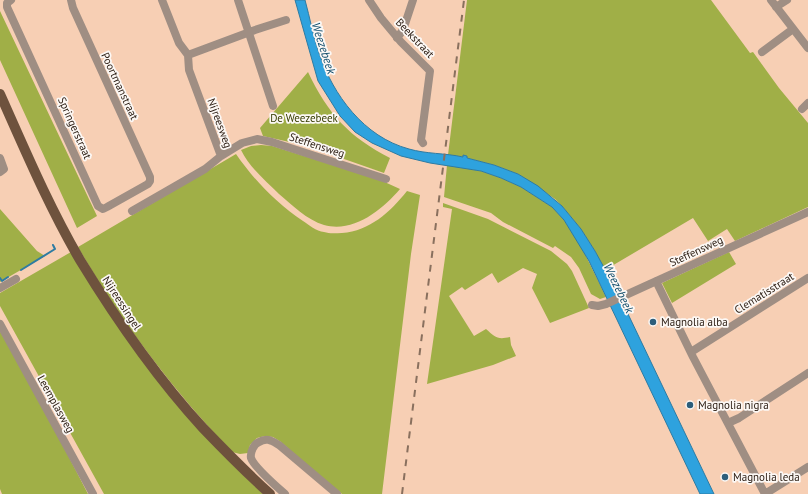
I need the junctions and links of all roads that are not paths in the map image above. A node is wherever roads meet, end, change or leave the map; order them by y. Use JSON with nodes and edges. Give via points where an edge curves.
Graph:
{"nodes":[{"id":1,"x":71,"y":0,"type":"edge"},
{"id":2,"x":162,"y":0,"type":"edge"},
{"id":3,"x":238,"y":0,"type":"edge"},
{"id":4,"x":369,"y":0,"type":"edge"},
{"id":5,"x":413,"y":0,"type":"edge"},
{"id":6,"x":771,"y":0,"type":"edge"},
{"id":7,"x":788,"y":0,"type":"edge"},
{"id":8,"x":9,"y":2,"type":"edge"},
{"id":9,"x":776,"y":8,"type":"junction"},
{"id":10,"x":286,"y":20,"type":"dead end"},
{"id":11,"x":793,"y":29,"type":"junction"},
{"id":12,"x":248,"y":32,"type":"junction"},
{"id":13,"x":397,"y":38,"type":"junction"},
{"id":14,"x":808,"y":48,"type":"edge"},
{"id":15,"x":762,"y":52,"type":"dead end"},
{"id":16,"x":188,"y":55,"type":"junction"},
{"id":17,"x":0,"y":94,"type":"edge"},
{"id":18,"x":273,"y":106,"type":"dead end"},
{"id":19,"x":423,"y":143,"type":"dead end"},
{"id":20,"x":221,"y":156,"type":"junction"},
{"id":21,"x":0,"y":158,"type":"edge"},
{"id":22,"x":0,"y":172,"type":"edge"},
{"id":23,"x":386,"y":179,"type":"dead end"},
{"id":24,"x":150,"y":180,"type":"joint"},
{"id":25,"x":132,"y":211,"type":"dead end"},
{"id":26,"x":808,"y":212,"type":"edge"},
{"id":27,"x":808,"y":278,"type":"edge"},
{"id":28,"x":16,"y":279,"type":"dead end"},
{"id":29,"x":656,"y":281,"type":"junction"},
{"id":30,"x":0,"y":288,"type":"edge"},
{"id":31,"x":592,"y":305,"type":"dead end"},
{"id":32,"x":0,"y":324,"type":"edge"},
{"id":33,"x":691,"y":352,"type":"junction"},
{"id":34,"x":808,"y":373,"type":"edge"},
{"id":35,"x":728,"y":423,"type":"junction"},
{"id":36,"x":808,"y":467,"type":"edge"},
{"id":37,"x":93,"y":494,"type":"edge"},
{"id":38,"x":270,"y":494,"type":"edge"},
{"id":39,"x":285,"y":494,"type":"edge"},
{"id":40,"x":337,"y":494,"type":"edge"},
{"id":41,"x":765,"y":494,"type":"edge"}],
"edges":[{"from":1,"to":24,"type":"street","name":"Poortmanstraat"},
{"from":2,"to":16,"type":"street","name":"Nijreesweg","via":[[179,43]]},
{"from":3,"to":12,"type":"street"},
{"from":4,"to":13,"type":"street","name":"Beekstraat"},
{"from":5,"to":13,"type":"street","via":[[403,30]]},
{"from":6,"to":9,"type":"street"},
{"from":7,"to":9,"type":"street"},
{"from":8,"to":24,"type":"street","name":"Springerstraat","via":[[7,7],[98,206],[103,209],[107,207],[148,184]]},
{"from":9,"to":11,"type":"street"},
{"from":10,"to":12,"type":"street"},
{"from":11,"to":14,"type":"street"},
{"from":11,"to":15,"type":"street"},
{"from":12,"to":16,"type":"street"},
{"from":12,"to":18,"type":"street"},
{"from":13,"to":19,"type":"street","name":"Beekstraat","via":[[430,71],[421,140]]},
{"from":16,"to":20,"type":"street","name":"Nijreesweg","via":[[189,70]]},
{"from":17,"to":38,"type":"main road","name":"Nijreessingel","via":[[50,203],[80,259],[122,326],[203,427]]},
{"from":20,"to":23,"type":"street","name":"Steffensweg","via":[[242,144],[257,139],[265,140]]},
{"from":20,"to":25,"type":"street","name":"Nijreesweg","via":[[205,169]]},
{"from":21,"to":22,"type":"street","via":[[4,168]]},
{"from":26,"to":29,"type":"street","name":"Steffensweg"},
{"from":27,"to":33,"type":"street","name":"Clematisstraat"},
{"from":28,"to":30,"type":"street"},
{"from":29,"to":31,"type":"street","name":"Steffensweg","via":[[606,304]]},
{"from":29,"to":33,"type":"street"},
{"from":32,"to":37,"type":"street","name":"Leemplasweg"},
{"from":33,"to":35,"type":"street"},
{"from":34,"to":35,"type":"street"},
{"from":35,"to":41,"type":"street"},
{"from":36,"to":41,"type":"street"},
{"from":39,"to":40,"type":"street","via":[[251,457],[257,442],[264,439],[279,445]]}]}
